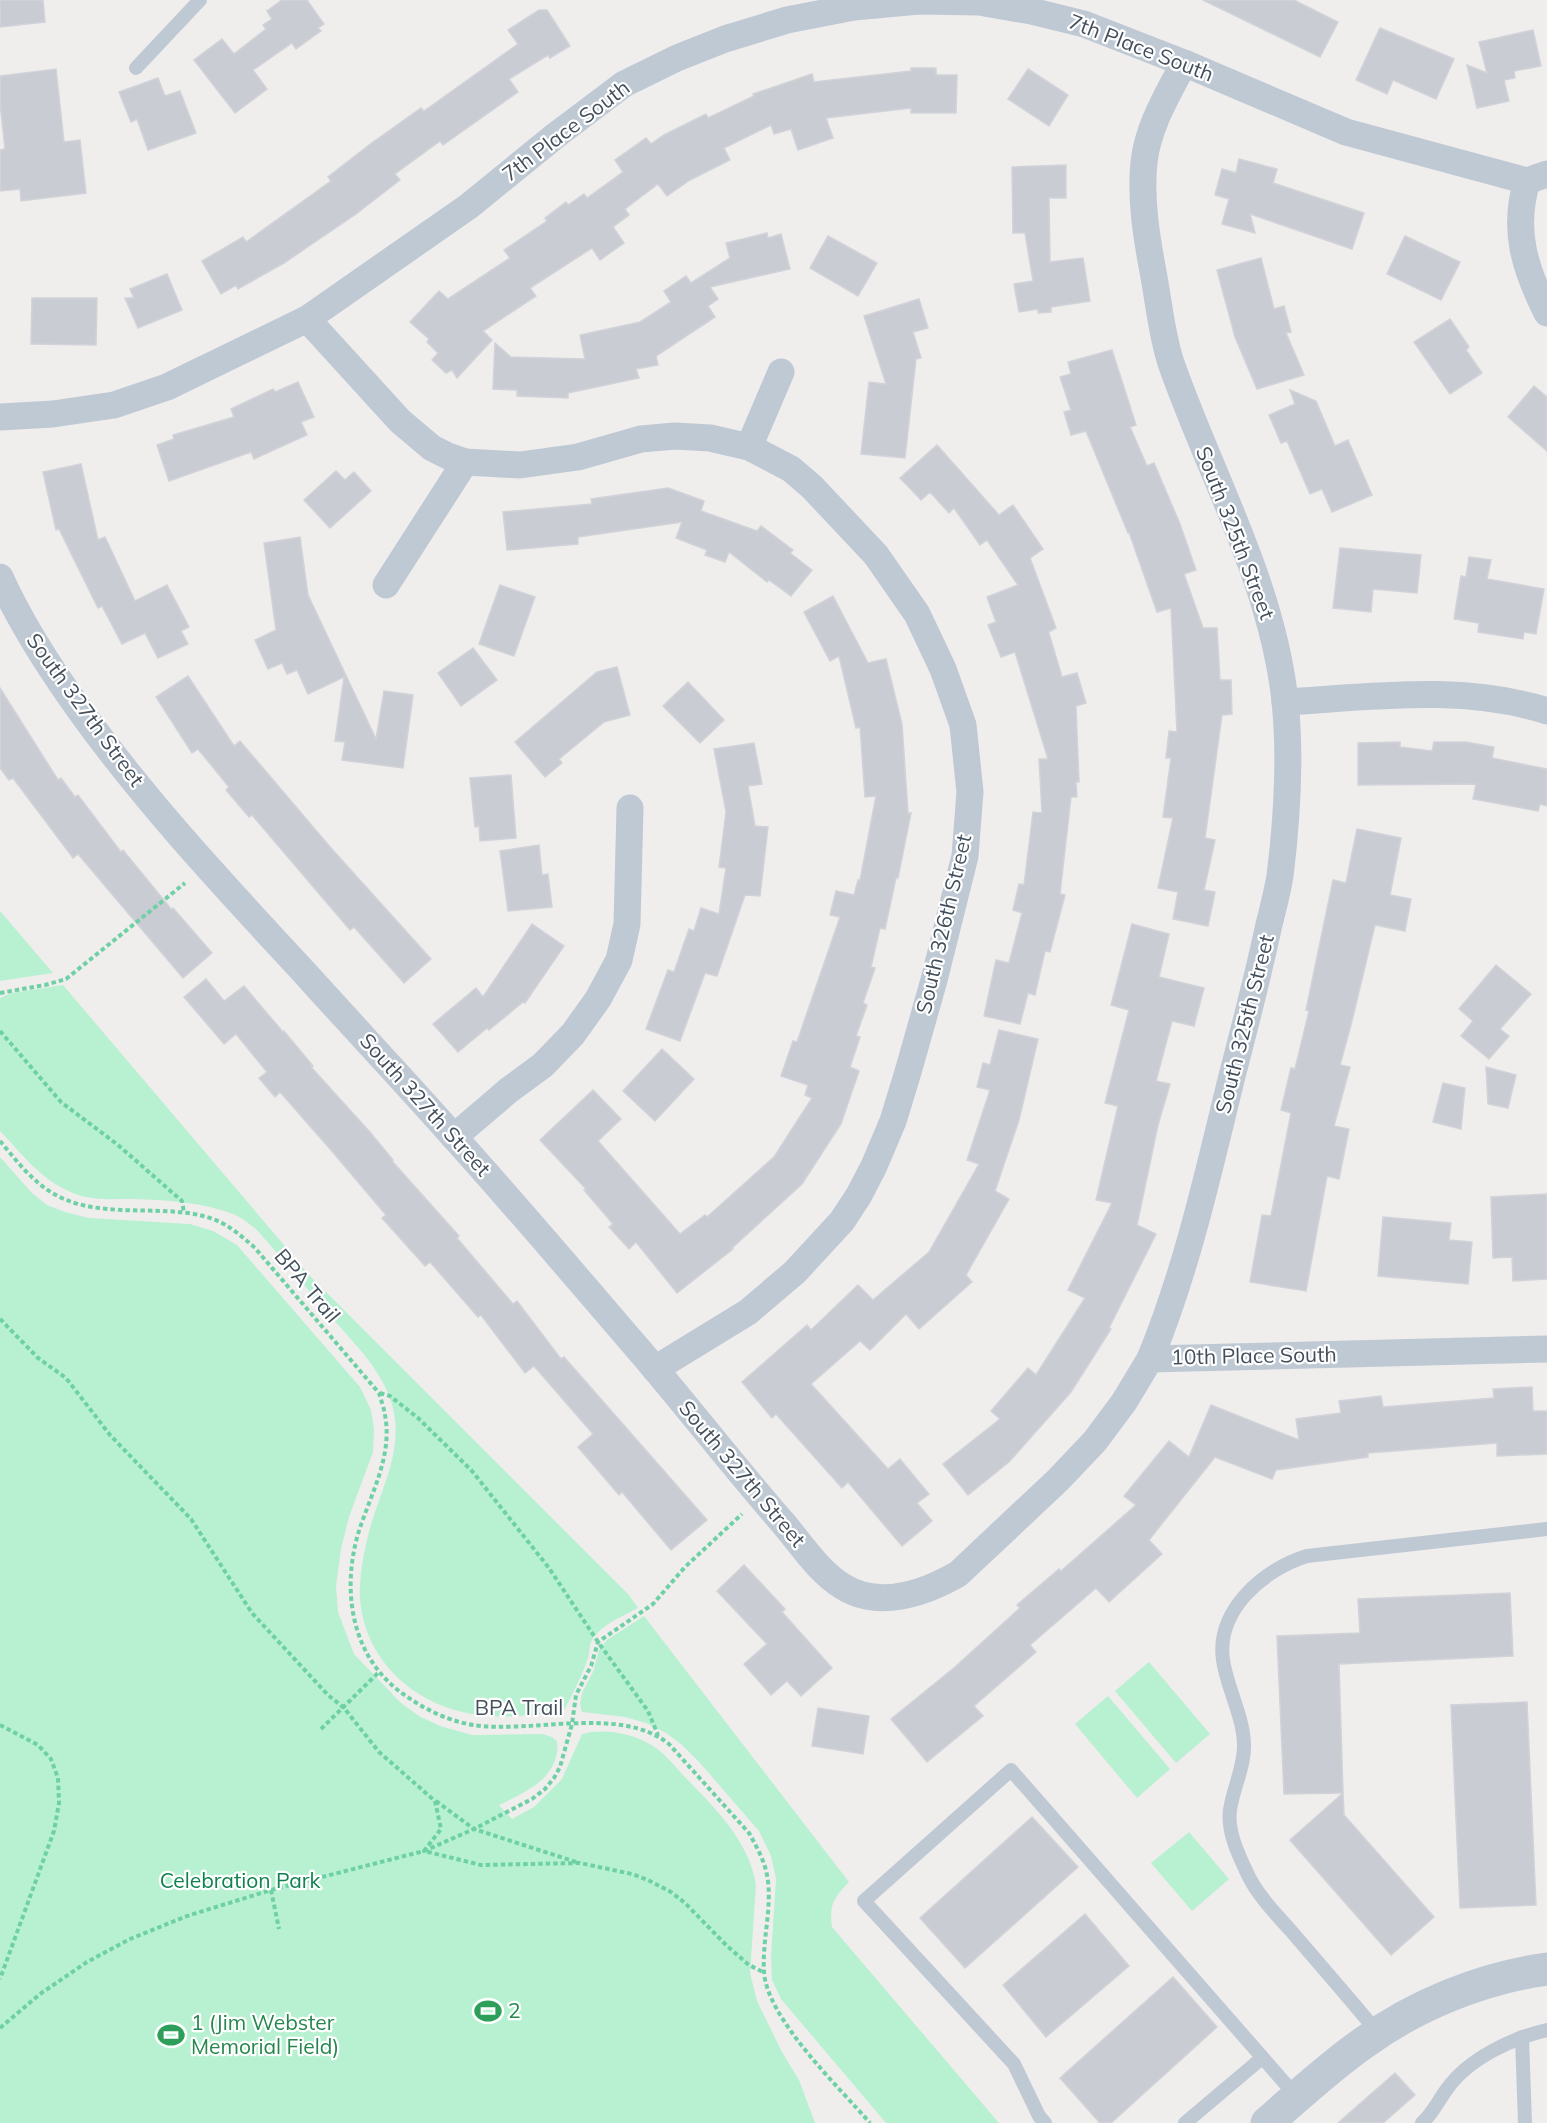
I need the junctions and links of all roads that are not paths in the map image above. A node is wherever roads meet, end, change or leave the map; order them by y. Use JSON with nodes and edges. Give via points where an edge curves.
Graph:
{"nodes":[{"id":1,"x":200,"y":0,"type":"edge"},
{"id":2,"x":1184,"y":63,"type":"junction"},
{"id":3,"x":136,"y":68,"type":"dead end"},
{"id":4,"x":1537,"y":178,"type":"edge"},
{"id":5,"x":1547,"y":313,"type":"edge"},
{"id":6,"x":307,"y":319,"type":"junction"},
{"id":7,"x":781,"y":372,"type":"dead end"},
{"id":8,"x":0,"y":417,"type":"edge"},
{"id":9,"x":748,"y":447,"type":"junction"},
{"id":10,"x":465,"y":462,"type":"junction"},
{"id":11,"x":0,"y":577,"type":"edge"},
{"id":12,"x":386,"y":585,"type":"dead end"},
{"id":13,"x":1285,"y":702,"type":"junction"},
{"id":14,"x":1547,"y":711,"type":"edge"},
{"id":15,"x":630,"y":808,"type":"dead end"},
{"id":16,"x":454,"y":1137,"type":"junction"},
{"id":17,"x":1547,"y":1349,"type":"edge"},
{"id":18,"x":1150,"y":1359,"type":"junction"},
{"id":19,"x":655,"y":1369,"type":"junction"},
{"id":20,"x":1547,"y":1529,"type":"edge"},
{"id":21,"x":883,"y":1599,"type":"joint"},
{"id":22,"x":1547,"y":1969,"type":"edge"},
{"id":23,"x":1547,"y":2030,"type":"edge"},
{"id":24,"x":1378,"y":2033,"type":"junction"},
{"id":25,"x":1522,"y":2037,"type":"junction"},
{"id":26,"x":1262,"y":2058,"type":"junction"},
{"id":27,"x":1297,"y":2097,"type":"junction"},
{"id":28,"x":1045,"y":2123,"type":"edge"},
{"id":29,"x":1185,"y":2123,"type":"edge"},
{"id":30,"x":1267,"y":2123,"type":"edge"},
{"id":31,"x":1422,"y":2123,"type":"edge"},
{"id":32,"x":1525,"y":2123,"type":"edge"}],
"edges":[{"from":1,"to":3,"type":"lane"},
{"from":2,"to":4,"type":"street","name":"7th Place South","via":[[1346,132]]},
{"from":2,"to":6,"type":"street","name":"7th Place South","via":[[1084,24],[979,2],[919,1],[854,7],[787,20],[725,39],[624,84],[469,206]]},
{"from":2,"to":13,"type":"street","name":"South 325th Street","via":[[1155,120],[1144,161],[1148,246],[1170,359],[1246,549],[1276,649]]},
{"from":4,"to":5,"type":"street","via":[[1522,200],[1520,224],[1523,254]]},
{"from":6,"to":8,"type":"street","name":"7th Place South","via":[[140,397],[87,410]]},
{"from":6,"to":10,"type":"street","name":"South 326th Street","via":[[416,436],[432,448]]},
{"from":7,"to":9,"type":"street"},
{"from":9,"to":10,"type":"street","name":"South 326th Street","via":[[710,438],[668,436],[552,462]]},
{"from":9,"to":19,"type":"street","name":"South 326th Street","via":[[791,469],[812,487],[876,555],[917,614],[944,669],[963,726],[970,792],[964,856],[934,980],[893,1121],[860,1195],[819,1248],[748,1312]]},
{"from":10,"to":12,"type":"street"},
{"from":11,"to":16,"type":"street","name":"South 327th Street","via":[[14,609],[51,670],[114,758]]},
{"from":13,"to":14,"type":"street","via":[[1448,695],[1492,698]]},
{"from":13,"to":18,"type":"street","name":"South 325th Street","via":[[1288,755],[1280,879],[1192,1238]]},
{"from":15,"to":16,"type":"street","via":[[627,924],[620,960],[573,1034],[543,1065]]},
{"from":16,"to":19,"type":"street","name":"South 327th Street"},
{"from":17,"to":18,"type":"street","name":"10th Place South"},
{"from":18,"to":21,"type":"street","name":"10th Place South","via":[[1095,1441],[958,1574],[922,1591]]},
{"from":19,"to":21,"type":"street","name":"South 327th Street","via":[[830,1579],[863,1596]]},
{"from":20,"to":24,"type":"lane","via":[[1307,1556],[1291,1561],[1258,1583],[1230,1615],[1222,1658],[1244,1742],[1244,1758],[1230,1812],[1236,1846],[1249,1877],[1266,1902]]},
{"from":22,"to":24,"type":"street","via":[[1470,1988]]},
{"from":23,"to":25,"type":"lane"},
{"from":24,"to":27,"type":"street"},
{"from":25,"to":31,"type":"lane","via":[[1483,2056],[1453,2081]]},
{"from":25,"to":32,"type":"lane"},
{"from":26,"to":27,"type":"lane"},
{"from":26,"to":28,"type":"lane","via":[[1011,1770],[864,1901],[1014,2064]]},
{"from":26,"to":29,"type":"lane"},
{"from":27,"to":30,"type":"street"}]}
